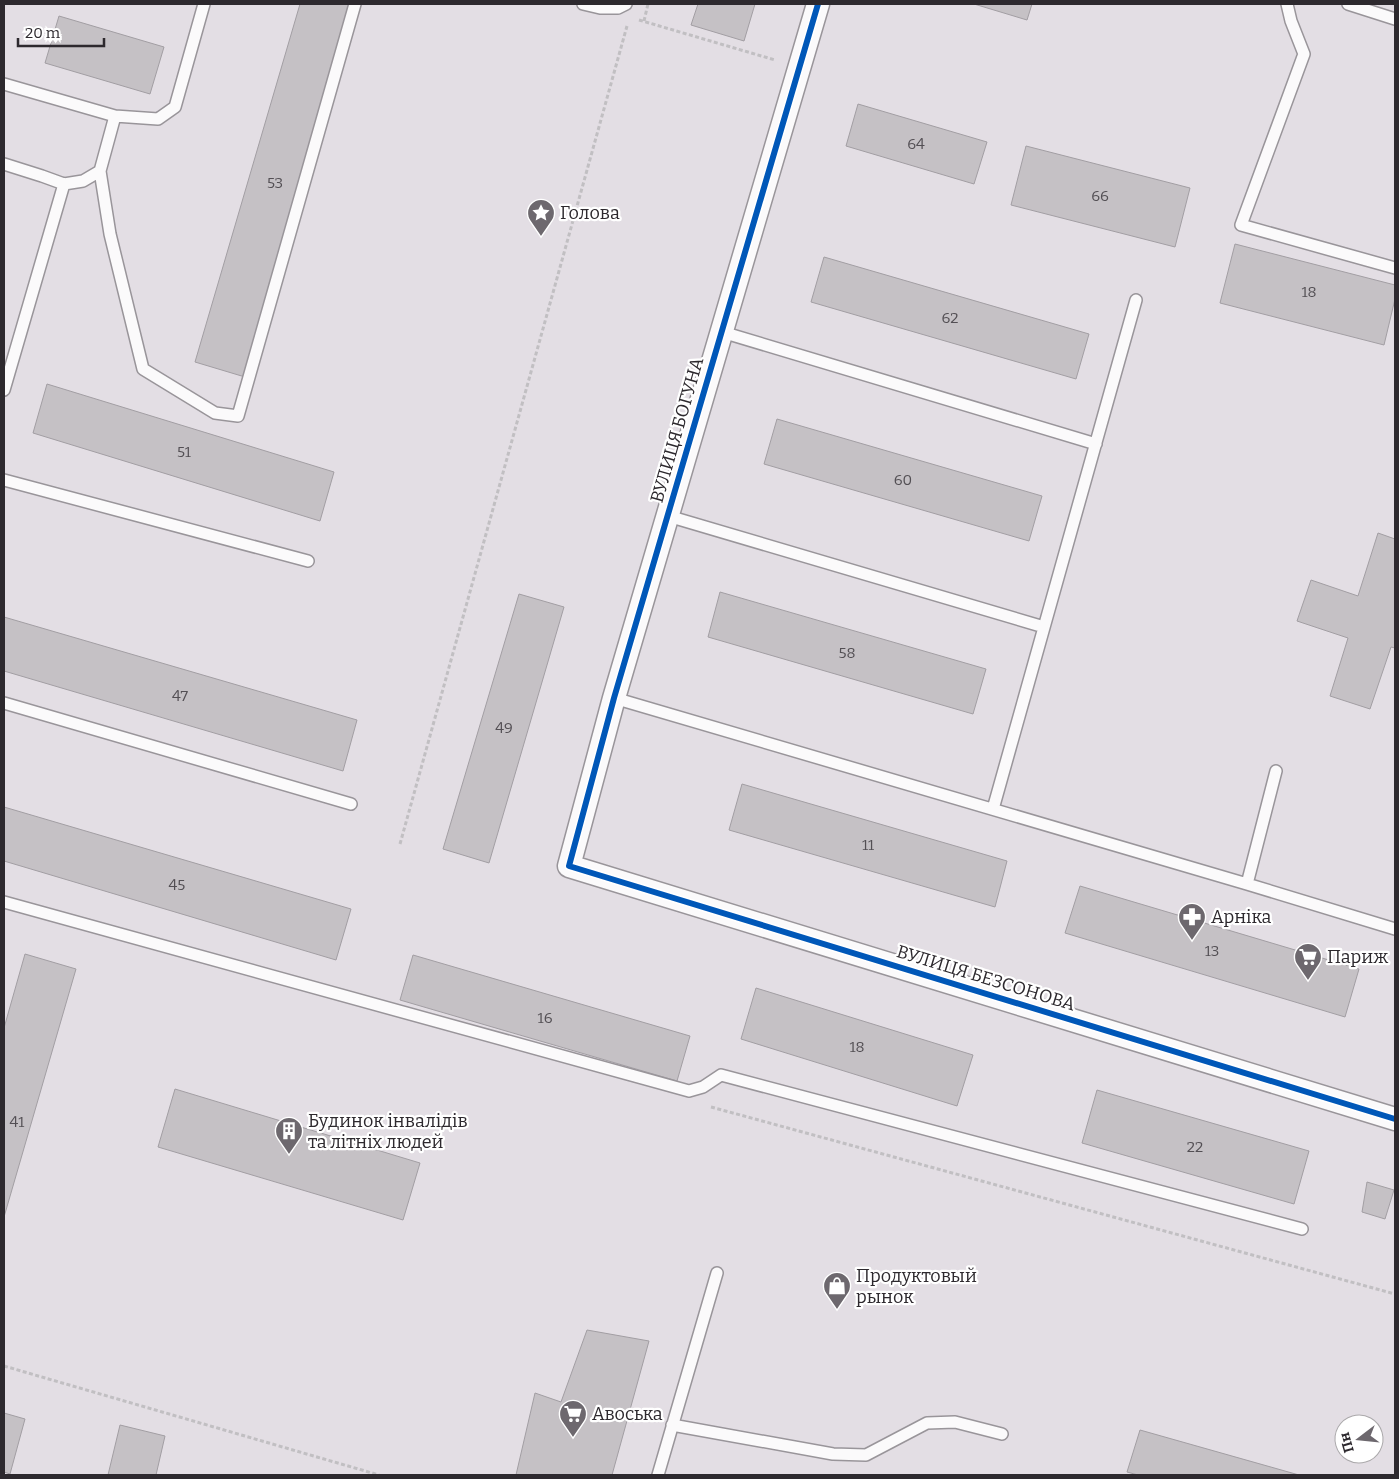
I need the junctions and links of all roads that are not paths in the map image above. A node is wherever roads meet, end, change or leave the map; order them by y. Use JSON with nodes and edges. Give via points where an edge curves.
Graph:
{"nodes":[{"id":1,"x":204,"y":4,"type":"edge"},
{"id":2,"x":355,"y":4,"type":"edge"},
{"id":3,"x":584,"y":4,"type":"edge"},
{"id":4,"x":626,"y":4,"type":"edge"},
{"id":5,"x":818,"y":4,"type":"edge"},
{"id":6,"x":1287,"y":4,"type":"edge"},
{"id":7,"x":1348,"y":4,"type":"edge"},
{"id":8,"x":1395,"y":19,"type":"edge"},
{"id":9,"x":4,"y":84,"type":"edge"},
{"id":10,"x":115,"y":116,"type":"junction"},
{"id":11,"x":4,"y":164,"type":"edge"},
{"id":12,"x":100,"y":171,"type":"junction"},
{"id":13,"x":64,"y":184,"type":"junction"},
{"id":14,"x":1395,"y":268,"type":"edge"},
{"id":15,"x":1136,"y":300,"type":"dead end"},
{"id":16,"x":722,"y":332,"type":"junction"},
{"id":17,"x":4,"y":390,"type":"edge"},
{"id":18,"x":1096,"y":444,"type":"junction"},
{"id":19,"x":4,"y":480,"type":"edge"},
{"id":20,"x":668,"y":516,"type":"junction"},
{"id":21,"x":308,"y":561,"type":"dead end"},
{"id":22,"x":1044,"y":627,"type":"junction"},
{"id":23,"x":614,"y":698,"type":"junction"},
{"id":24,"x":4,"y":703,"type":"edge"},
{"id":25,"x":1276,"y":772,"type":"dead end"},
{"id":26,"x":351,"y":804,"type":"dead end"},
{"id":27,"x":993,"y":809,"type":"junction"},
{"id":28,"x":569,"y":866,"type":"joint"},
{"id":29,"x":1247,"y":884,"type":"junction"},
{"id":30,"x":4,"y":902,"type":"edge"},
{"id":31,"x":1395,"y":929,"type":"edge"},
{"id":32,"x":1395,"y":1119,"type":"edge"},
{"id":33,"x":1302,"y":1229,"type":"dead end"},
{"id":34,"x":717,"y":1273,"type":"dead end"},
{"id":35,"x":672,"y":1425,"type":"junction"},
{"id":36,"x":1002,"y":1434,"type":"dead end"},
{"id":37,"x":658,"y":1475,"type":"edge"}],
"edges":[{"from":1,"to":10,"type":"lane","via":[[175,107],[158,119]]},
{"from":2,"to":12,"type":"lane","via":[[238,416],[215,413],[143,369],[110,234]]},
{"from":3,"to":4,"type":"lane","via":[[600,8],[618,8]]},
{"from":5,"to":16,"type":"street","name":"ВУЛИЦЯ БОГУНА"},
{"from":6,"to":14,"type":"lane","via":[[1304,54],[1241,225]]},
{"from":7,"to":8,"type":"lane"},
{"from":9,"to":10,"type":"lane"},
{"from":10,"to":12,"type":"lane"},
{"from":11,"to":13,"type":"lane"},
{"from":12,"to":13,"type":"lane","via":[[83,181]]},
{"from":13,"to":17,"type":"lane"},
{"from":15,"to":18,"type":"lane"},
{"from":16,"to":18,"type":"lane"},
{"from":16,"to":20,"type":"street","name":"ВУЛИЦЯ БОГУНА"},
{"from":18,"to":22,"type":"lane"},
{"from":19,"to":21,"type":"lane"},
{"from":20,"to":22,"type":"lane"},
{"from":20,"to":23,"type":"street","name":"ВУЛИЦЯ БОГУНА"},
{"from":22,"to":27,"type":"lane"},
{"from":23,"to":27,"type":"lane"},
{"from":23,"to":28,"type":"street","name":"ВУЛИЦЯ БОГУНА"},
{"from":24,"to":26,"type":"lane"},
{"from":25,"to":29,"type":"lane"},
{"from":27,"to":29,"type":"lane"},
{"from":28,"to":32,"type":"street","name":"ВУЛИЦЯ БЕЗСОНОВА"},
{"from":29,"to":31,"type":"lane"},
{"from":30,"to":33,"type":"lane","via":[[689,1092],[703,1088],[722,1075]]},
{"from":34,"to":35,"type":"lane"},
{"from":35,"to":36,"type":"lane","via":[[833,1454],[866,1455],[927,1423],[956,1422]]},
{"from":35,"to":37,"type":"lane"}]}
